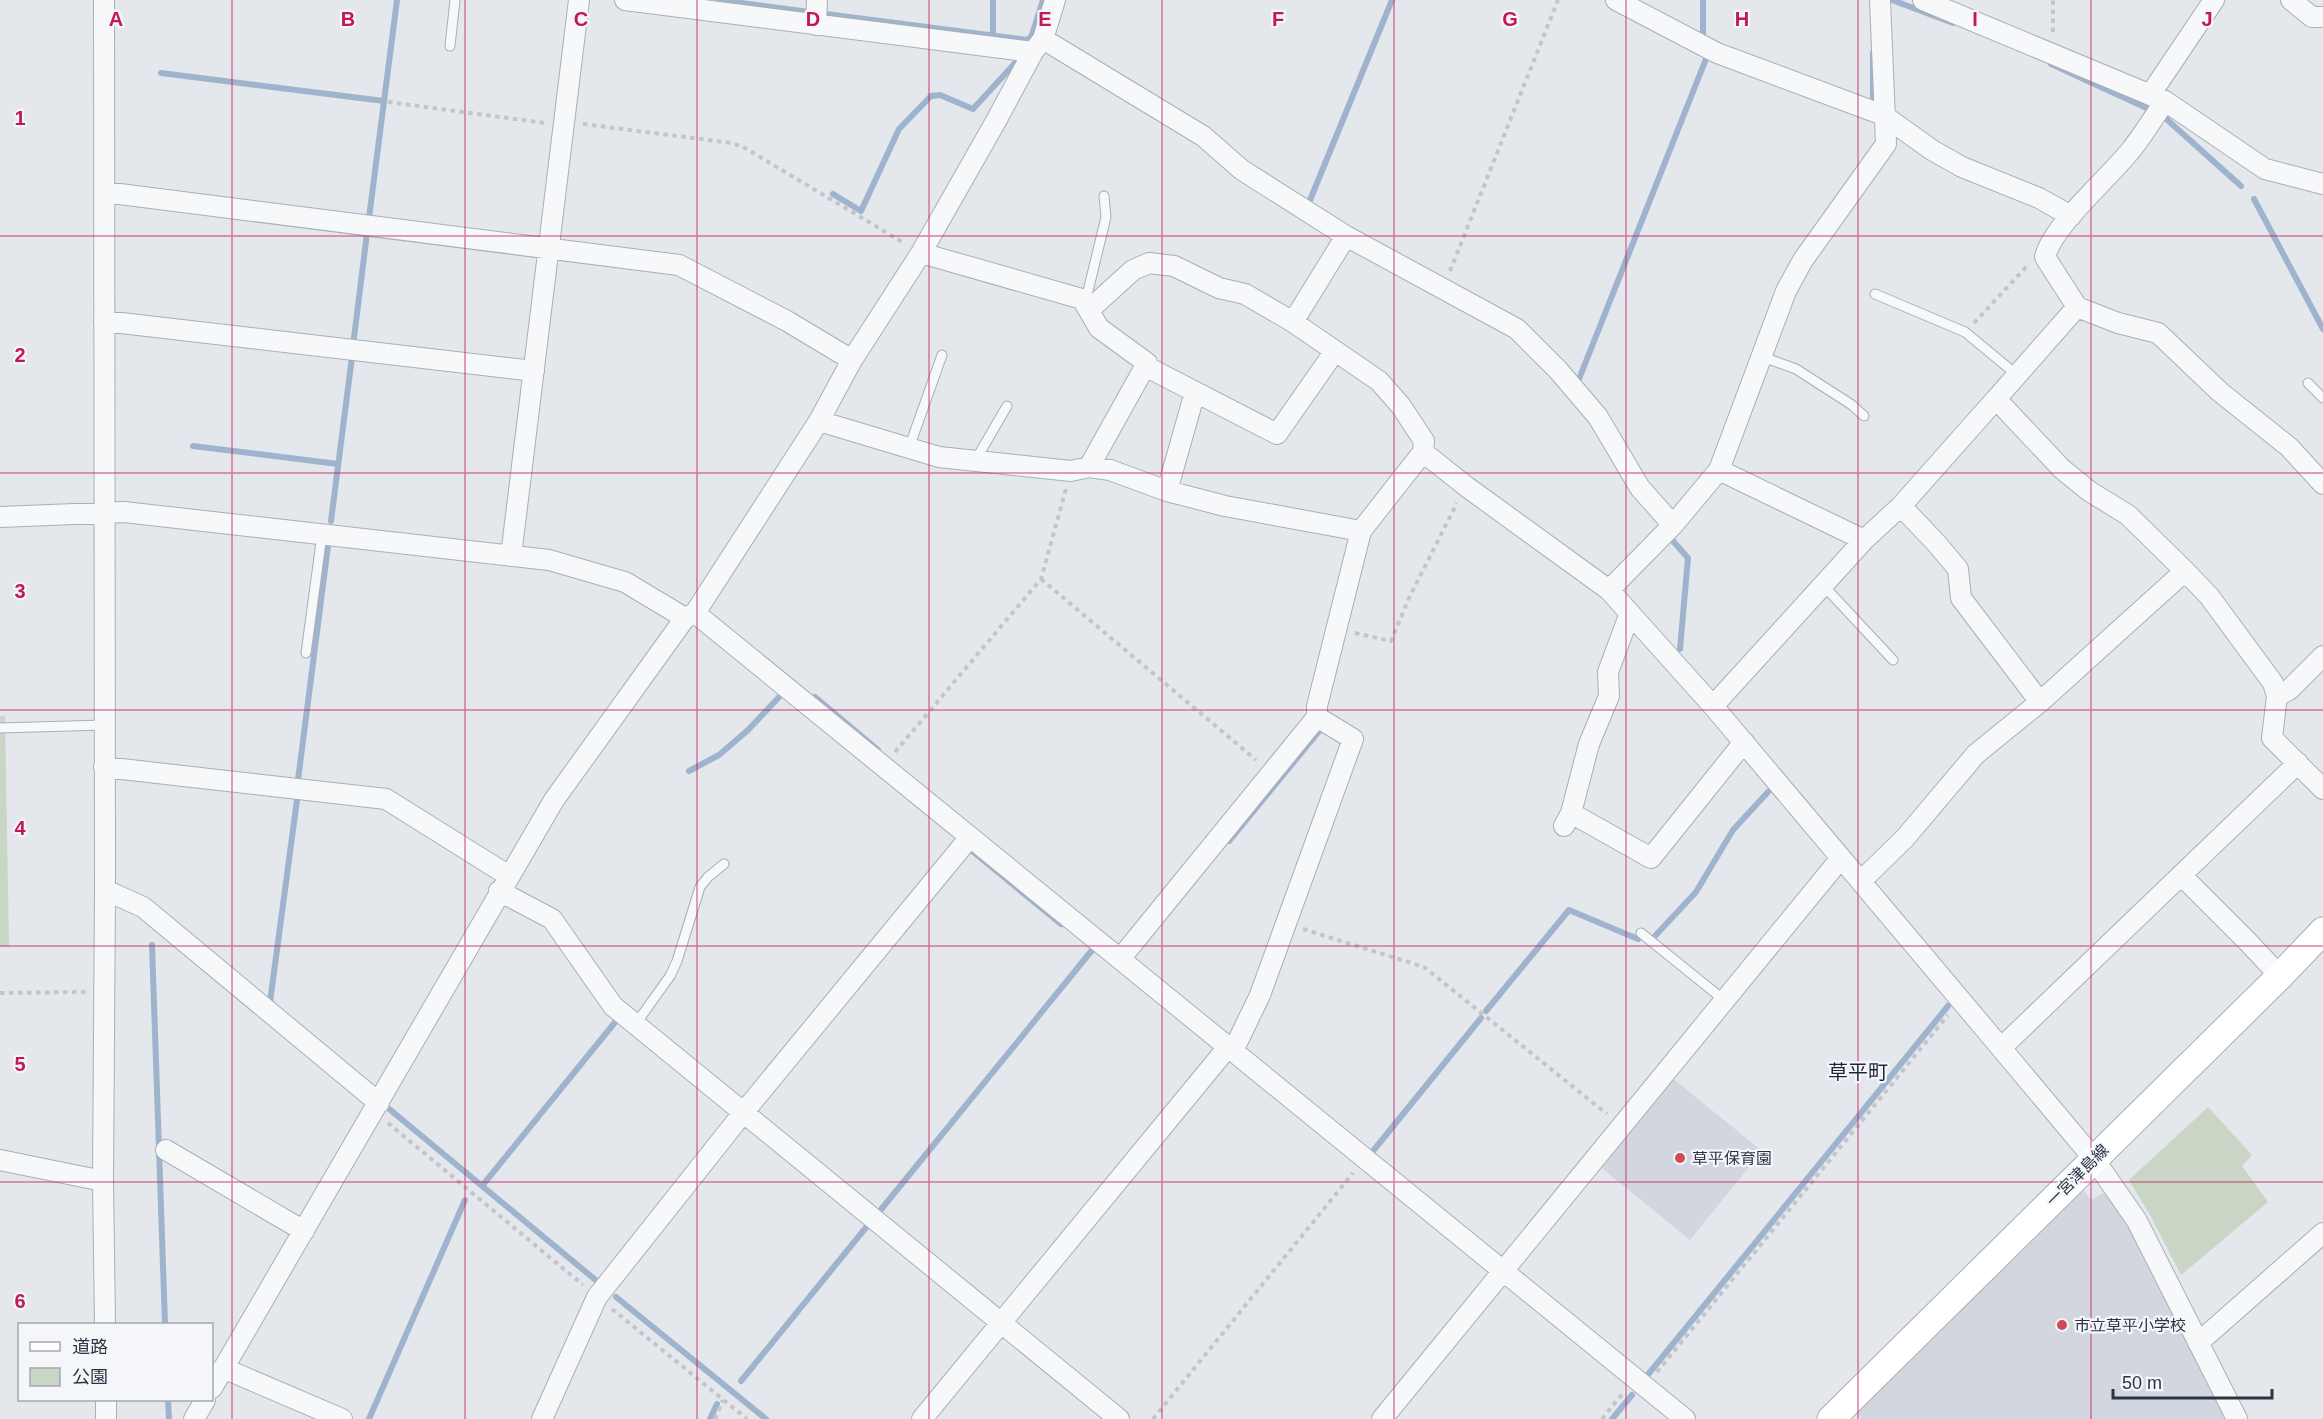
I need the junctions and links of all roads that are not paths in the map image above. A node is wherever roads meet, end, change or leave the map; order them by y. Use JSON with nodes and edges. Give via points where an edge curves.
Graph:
{"nodes":[{"id":1,"x":104,"y":0,"type":"edge"},
{"id":2,"x":455,"y":0,"type":"edge"},
{"id":3,"x":579,"y":0,"type":"edge"},
{"id":4,"x":625,"y":0,"type":"edge"},
{"id":5,"x":817,"y":0,"type":"edge"},
{"id":6,"x":1055,"y":0,"type":"edge"},
{"id":7,"x":1616,"y":0,"type":"edge"},
{"id":8,"x":1880,"y":0,"type":"edge"},
{"id":9,"x":1923,"y":0,"type":"edge"},
{"id":10,"x":2214,"y":0,"type":"edge"},
{"id":11,"x":2291,"y":0,"type":"edge"},
{"id":12,"x":2323,"y":17,"type":"edge"},
{"id":13,"x":816,"y":25,"type":"junction"},
{"id":14,"x":1038,"y":45,"type":"junction"},
{"id":15,"x":450,"y":46,"type":"dead end"},
{"id":16,"x":2158,"y":98,"type":"junction"},
{"id":17,"x":1883,"y":115,"type":"junction"},
{"id":18,"x":2323,"y":184,"type":"edge"},
{"id":19,"x":104,"y":192,"type":"junction"},
{"id":20,"x":1104,"y":196,"type":"dead end"},
{"id":21,"x":2071,"y":216,"type":"junction"},
{"id":22,"x":1346,"y":236,"type":"junction"},
{"id":23,"x":550,"y":248,"type":"junction"},
{"id":24,"x":921,"y":253,"type":"junction"},
{"id":25,"x":1875,"y":294,"type":"dead end"},
{"id":26,"x":1085,"y":305,"type":"junction"},
{"id":27,"x":2077,"y":307,"type":"junction"},
{"id":28,"x":104,"y":321,"type":"junction"},
{"id":29,"x":1293,"y":322,"type":"junction"},
{"id":30,"x":1335,"y":351,"type":"junction"},
{"id":31,"x":942,"y":355,"type":"dead end"},
{"id":32,"x":1760,"y":356,"type":"junction"},
{"id":33,"x":852,"y":360,"type":"junction"},
{"id":34,"x":1145,"y":366,"type":"junction"},
{"id":35,"x":534,"y":371,"type":"junction"},
{"id":36,"x":2017,"y":375,"type":"junction"},
{"id":37,"x":2308,"y":383,"type":"dead end"},
{"id":38,"x":1195,"y":392,"type":"junction"},
{"id":39,"x":2323,"y":398,"type":"edge"},
{"id":40,"x":1996,"y":399,"type":"junction"},
{"id":41,"x":1007,"y":406,"type":"dead end"},
{"id":42,"x":1864,"y":416,"type":"dead end"},
{"id":43,"x":819,"y":421,"type":"junction"},
{"id":44,"x":909,"y":448,"type":"junction"},
{"id":45,"x":1423,"y":452,"type":"junction"},
{"id":46,"x":975,"y":461,"type":"junction"},
{"id":47,"x":1080,"y":469,"type":"junction"},
{"id":48,"x":1719,"y":470,"type":"junction"},
{"id":49,"x":2323,"y":484,"type":"edge"},
{"id":50,"x":1167,"y":491,"type":"junction"},
{"id":51,"x":1901,"y":506,"type":"junction"},
{"id":52,"x":104,"y":513,"type":"junction"},
{"id":53,"x":0,"y":517,"type":"edge"},
{"id":54,"x":1674,"y":525,"type":"junction"},
{"id":55,"x":1361,"y":531,"type":"junction"},
{"id":56,"x":322,"y":535,"type":"junction"},
{"id":57,"x":1864,"y":540,"type":"junction"},
{"id":58,"x":511,"y":556,"type":"junction"},
{"id":59,"x":2185,"y":571,"type":"junction"},
{"id":60,"x":1823,"y":585,"type":"junction"},
{"id":61,"x":1609,"y":590,"type":"junction"},
{"id":62,"x":1630,"y":614,"type":"junction"},
{"id":63,"x":690,"y":616,"type":"junction"},
{"id":64,"x":306,"y":653,"type":"dead end"},
{"id":65,"x":2323,"y":656,"type":"edge"},
{"id":66,"x":1893,"y":660,"type":"dead end"},
{"id":67,"x":2277,"y":696,"type":"junction"},
{"id":68,"x":2040,"y":702,"type":"junction"},
{"id":69,"x":1713,"y":706,"type":"junction"},
{"id":70,"x":1317,"y":717,"type":"junction"},
{"id":71,"x":104,"y":725,"type":"junction"},
{"id":72,"x":0,"y":728,"type":"edge"},
{"id":73,"x":1744,"y":742,"type":"junction"},
{"id":74,"x":2298,"y":763,"type":"junction"},
{"id":75,"x":104,"y":767,"type":"junction"},
{"id":76,"x":2323,"y":789,"type":"edge"},
{"id":77,"x":970,"y":837,"type":"junction"},
{"id":78,"x":1841,"y":858,"type":"junction"},
{"id":79,"x":724,"y":864,"type":"dead end"},
{"id":80,"x":2181,"y":875,"type":"junction"},
{"id":81,"x":1861,"y":881,"type":"junction"},
{"id":82,"x":504,"y":884,"type":"junction"},
{"id":83,"x":105,"y":890,"type":"junction"},
{"id":84,"x":2323,"y":931,"type":"edge"},
{"id":85,"x":1641,"y":933,"type":"dead end"},
{"id":86,"x":1120,"y":959,"type":"junction"},
{"id":87,"x":2280,"y":976,"type":"junction"},
{"id":88,"x":1724,"y":1000,"type":"junction"},
{"id":89,"x":635,"y":1025,"type":"junction"},
{"id":90,"x":2001,"y":1048,"type":"junction"},
{"id":91,"x":1231,"y":1049,"type":"junction"},
{"id":92,"x":376,"y":1107,"type":"junction"},
{"id":93,"x":743,"y":1113,"type":"junction"},
{"id":94,"x":166,"y":1150,"type":"dead end"},
{"id":95,"x":2094,"y":1159,"type":"junction"},
{"id":96,"x":0,"y":1160,"type":"edge"},
{"id":97,"x":103,"y":1181,"type":"junction"},
{"id":98,"x":304,"y":1231,"type":"junction"},
{"id":99,"x":2323,"y":1233,"type":"edge"},
{"id":100,"x":1503,"y":1271,"type":"junction"},
{"id":101,"x":105,"y":1323,"type":"edge"},
{"id":102,"x":1001,"y":1323,"type":"junction"},
{"id":103,"x":2198,"y":1343,"type":"junction"},
{"id":104,"x":223,"y":1368,"type":"junction"},
{"id":105,"x":213,"y":1386,"type":"edge"},
{"id":106,"x":106,"y":1401,"type":"edge"},
{"id":107,"x":204,"y":1401,"type":"edge"},
{"id":108,"x":106,"y":1419,"type":"edge"},
{"id":109,"x":194,"y":1419,"type":"edge"},
{"id":110,"x":342,"y":1419,"type":"edge"},
{"id":111,"x":543,"y":1419,"type":"edge"},
{"id":112,"x":922,"y":1419,"type":"edge"},
{"id":113,"x":1119,"y":1419,"type":"edge"},
{"id":114,"x":1382,"y":1419,"type":"edge"},
{"id":115,"x":1685,"y":1419,"type":"edge"},
{"id":116,"x":1831,"y":1419,"type":"edge"},
{"id":117,"x":2237,"y":1419,"type":"edge"}],
"edges":[{"from":1,"to":19,"type":"street"},
{"from":2,"to":15,"type":"lane"},
{"from":3,"to":23,"type":"street"},
{"from":4,"to":13,"type":"street"},
{"from":5,"to":13,"type":"street"},
{"from":6,"to":14,"type":"street"},
{"from":7,"to":17,"type":"street","via":[[1717,53]]},
{"from":8,"to":17,"type":"street"},
{"from":9,"to":16,"type":"street"},
{"from":10,"to":16,"type":"street"},
{"from":11,"to":12,"type":"street","via":[[2312,17]]},
{"from":13,"to":14,"type":"street"},
{"from":14,"to":22,"type":"street","via":[[1203,136],[1242,170]]},
{"from":14,"to":24,"type":"street"},
{"from":16,"to":18,"type":"street","via":[[2265,169]]},
{"from":16,"to":21,"type":"street","via":[[2131,150]]},
{"from":17,"to":21,"type":"street","via":[[1962,167],[2039,198]]},
{"from":17,"to":32,"type":"street","via":[[1886,144],[1803,260],[1785,291]]},
{"from":19,"to":23,"type":"street"},
{"from":19,"to":28,"type":"street"},
{"from":20,"to":26,"type":"lane","via":[[1106,217]]},
{"from":21,"to":27,"type":"street","via":[[2047,248],[2045,257]]},
{"from":22,"to":29,"type":"street"},
{"from":22,"to":54,"type":"street","via":[[1516,329],[1598,417],[1640,488]]},
{"from":23,"to":33,"type":"street","via":[[679,265]]},
{"from":23,"to":35,"type":"street"},
{"from":24,"to":26,"type":"street"},
{"from":24,"to":33,"type":"street"},
{"from":25,"to":36,"type":"lane","via":[[1965,333]]},
{"from":26,"to":29,"type":"street","via":[[1149,263],[1174,266],[1219,288],[1245,294]]},
{"from":26,"to":34,"type":"street","via":[[1099,328],[1147,363]]},
{"from":27,"to":36,"type":"street"},
{"from":27,"to":49,"type":"street","via":[[2158,333],[2220,392],[2289,447]]},
{"from":28,"to":35,"type":"street"},
{"from":28,"to":52,"type":"street"},
{"from":29,"to":30,"type":"street"},
{"from":30,"to":38,"type":"street","via":[[1277,434]]},
{"from":30,"to":45,"type":"street","via":[[1379,381],[1401,406],[1424,441]]},
{"from":31,"to":44,"type":"lane"},
{"from":32,"to":42,"type":"lane","via":[[1796,369]]},
{"from":32,"to":48,"type":"street"},
{"from":33,"to":43,"type":"street"},
{"from":34,"to":38,"type":"street"},
{"from":34,"to":47,"type":"street"},
{"from":35,"to":58,"type":"street"},
{"from":36,"to":40,"type":"street"},
{"from":37,"to":39,"type":"lane"},
{"from":38,"to":50,"type":"street"},
{"from":40,"to":51,"type":"street"},
{"from":40,"to":59,"type":"street","via":[[2062,469],[2128,515]]},
{"from":41,"to":46,"type":"lane"},
{"from":43,"to":44,"type":"street"},
{"from":43,"to":63,"type":"street"},
{"from":44,"to":46,"type":"street","via":[[939,457]]},
{"from":45,"to":55,"type":"street"},
{"from":45,"to":61,"type":"street"},
{"from":46,"to":47,"type":"street"},
{"from":47,"to":50,"type":"street","via":[[1110,470]]},
{"from":48,"to":54,"type":"street"},
{"from":48,"to":57,"type":"street"},
{"from":50,"to":55,"type":"street"},
{"from":51,"to":57,"type":"street"},
{"from":51,"to":68,"type":"street","via":[[1958,569],[1961,598]]},
{"from":52,"to":53,"type":"street"},
{"from":52,"to":56,"type":"street","via":[[124,512]]},
{"from":52,"to":71,"type":"street"},
{"from":54,"to":61,"type":"street"},
{"from":55,"to":70,"type":"street"},
{"from":56,"to":58,"type":"street"},
{"from":56,"to":64,"type":"lane"},
{"from":57,"to":60,"type":"street"},
{"from":58,"to":63,"type":"street","via":[[549,560],[625,582]]},
{"from":59,"to":67,"type":"street","via":[[2209,596],[2259,663]]},
{"from":59,"to":68,"type":"street"},
{"from":60,"to":66,"type":"lane"},
{"from":60,"to":69,"type":"street"},
{"from":61,"to":62,"type":"street"},
{"from":62,"to":69,"type":"street"},
{"from":62,"to":73,"type":"street","via":[[1608,672],[1609,696],[1589,744],[1568,820],[1651,858]]},
{"from":63,"to":77,"type":"street"},
{"from":63,"to":82,"type":"street","via":[[554,800]]},
{"from":65,"to":67,"type":"street","via":[[2289,690]]},
{"from":67,"to":74,"type":"street","via":[[2272,738]]},
{"from":68,"to":81,"type":"street","via":[[1976,754],[1905,838]]},
{"from":69,"to":73,"type":"street"},
{"from":70,"to":86,"type":"street"},
{"from":70,"to":91,"type":"street","via":[[1353,739],[1260,995]]},
{"from":71,"to":72,"type":"lane"},
{"from":71,"to":75,"type":"street"},
{"from":73,"to":78,"type":"street"},
{"from":74,"to":76,"type":"street"},
{"from":74,"to":80,"type":"street"},
{"from":75,"to":82,"type":"street","via":[[386,799]]},
{"from":75,"to":83,"type":"street"},
{"from":77,"to":86,"type":"street"},
{"from":77,"to":93,"type":"street"},
{"from":78,"to":81,"type":"street"},
{"from":78,"to":88,"type":"street"},
{"from":79,"to":89,"type":"lane","via":[[700,887],[674,969]]},
{"from":80,"to":87,"type":"street"},
{"from":80,"to":90,"type":"street"},
{"from":81,"to":90,"type":"street"},
{"from":82,"to":89,"type":"street","via":[[552,919],[613,1006]]},
{"from":82,"to":92,"type":"street"},
{"from":83,"to":92,"type":"street","via":[[143,907]]},
{"from":83,"to":97,"type":"street"},
{"from":84,"to":87,"type":"main road","name":"一宮津島線"},
{"from":85,"to":88,"type":"lane"},
{"from":86,"to":91,"type":"street"},
{"from":87,"to":95,"type":"main road","name":"一宮津島線"},
{"from":88,"to":100,"type":"street"},
{"from":89,"to":93,"type":"street"},
{"from":90,"to":95,"type":"street"},
{"from":91,"to":100,"type":"street"},
{"from":91,"to":102,"type":"street"},
{"from":92,"to":98,"type":"street"},
{"from":93,"to":102,"type":"street"},
{"from":93,"to":111,"type":"street","via":[[597,1297]]},
{"from":94,"to":98,"type":"street"},
{"from":95,"to":103,"type":"street","via":[[2137,1221]]},
{"from":95,"to":116,"type":"main road","name":"一宮津島線"},
{"from":96,"to":97,"type":"street"},
{"from":97,"to":101,"type":"street"},
{"from":98,"to":104,"type":"street"},
{"from":99,"to":103,"type":"street"},
{"from":100,"to":114,"type":"street"},
{"from":100,"to":115,"type":"street"},
{"from":102,"to":112,"type":"street"},
{"from":102,"to":113,"type":"street"},
{"from":103,"to":117,"type":"street"},
{"from":104,"to":105,"type":"street"},
{"from":104,"to":110,"type":"street"},
{"from":106,"to":108,"type":"street"},
{"from":107,"to":109,"type":"street"}]}
